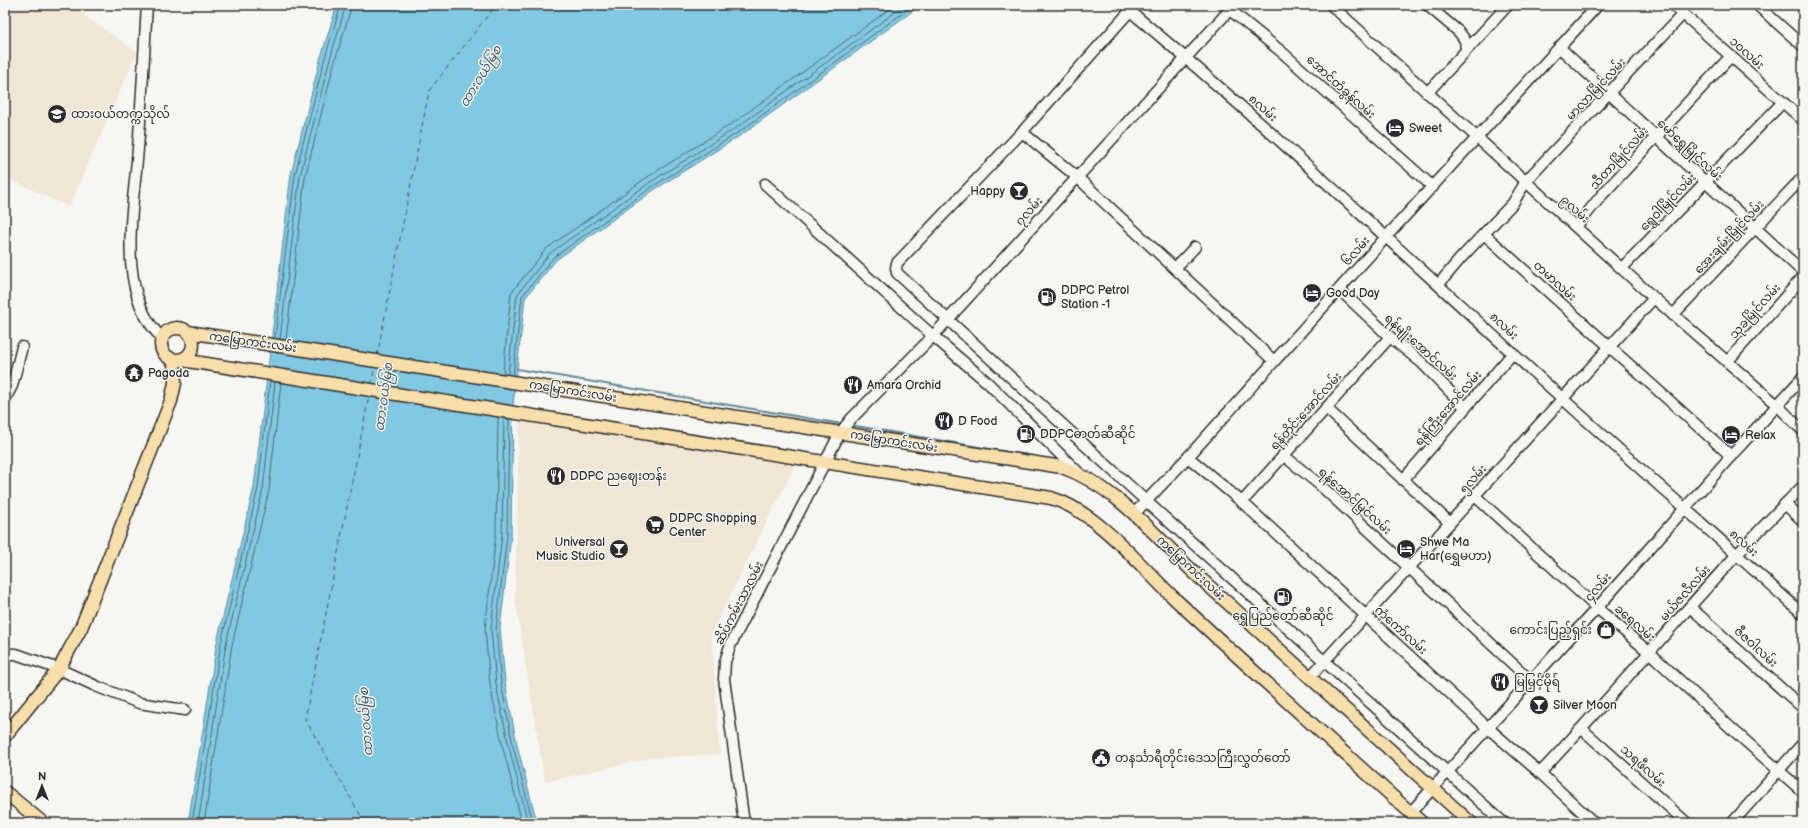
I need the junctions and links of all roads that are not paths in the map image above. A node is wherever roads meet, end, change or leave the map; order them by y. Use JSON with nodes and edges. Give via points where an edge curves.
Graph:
{"nodes":[{"id":1,"x":147,"y":5,"type":"edge"},
{"id":2,"x":1330,"y":5,"type":"edge"},
{"id":3,"x":1427,"y":5,"type":"edge"},
{"id":4,"x":1508,"y":5,"type":"edge"},
{"id":5,"x":1598,"y":5,"type":"edge"},
{"id":6,"x":1673,"y":5,"type":"edge"},
{"id":7,"x":1757,"y":5,"type":"edge"},
{"id":8,"x":1232,"y":7,"type":"edge"},
{"id":9,"x":1683,"y":14,"type":"junction"},
{"id":10,"x":1803,"y":46,"type":"edge"},
{"id":11,"x":1560,"y":48,"type":"junction"},
{"id":12,"x":1466,"y":50,"type":"junction"},
{"id":13,"x":1731,"y":56,"type":"junction"},
{"id":14,"x":1186,"y":58,"type":"junction"},
{"id":15,"x":1427,"y":93,"type":"junction"},
{"id":16,"x":1610,"y":93,"type":"junction"},
{"id":17,"x":1783,"y":102,"type":"junction"},
{"id":18,"x":1803,"y":120,"type":"edge"},
{"id":19,"x":1022,"y":132,"type":"junction"},
{"id":20,"x":1656,"y":136,"type":"junction"},
{"id":21,"x":1477,"y":139,"type":"junction"},
{"id":22,"x":1077,"y":177,"type":"junction"},
{"id":23,"x":1803,"y":177,"type":"edge"},
{"id":24,"x":1526,"y":181,"type":"junction"},
{"id":25,"x":1706,"y":182,"type":"junction"},
{"id":26,"x":765,"y":184,"type":"dead end"},
{"id":27,"x":1433,"y":186,"type":"junction"},
{"id":28,"x":1576,"y":227,"type":"junction"},
{"id":29,"x":1755,"y":228,"type":"junction"},
{"id":30,"x":1484,"y":234,"type":"junction"},
{"id":31,"x":1387,"y":236,"type":"junction"},
{"id":32,"x":1195,"y":246,"type":"dead end"},
{"id":33,"x":1175,"y":268,"type":"junction"},
{"id":34,"x":1622,"y":268,"type":"junction"},
{"id":35,"x":1803,"y":272,"type":"edge"},
{"id":36,"x":1803,"y":277,"type":"edge"},
{"id":37,"x":1439,"y":284,"type":"junction"},
{"id":38,"x":1340,"y":290,"type":"junction"},
{"id":39,"x":1654,"y":298,"type":"junction"},
{"id":40,"x":1674,"y":315,"type":"junction"},
{"id":41,"x":948,"y":320,"type":"junction"},
{"id":42,"x":188,"y":332,"type":"junction"},
{"id":43,"x":933,"y":336,"type":"junction"},
{"id":44,"x":1390,"y":337,"type":"junction"},
{"id":45,"x":162,"y":338,"type":"junction"},
{"id":46,"x":22,"y":347,"type":"dead end"},
{"id":47,"x":1609,"y":347,"type":"junction"},
{"id":48,"x":1513,"y":353,"type":"junction"},
{"id":49,"x":178,"y":360,"type":"junction"},
{"id":50,"x":1274,"y":361,"type":"junction"},
{"id":51,"x":1727,"y":362,"type":"junction"},
{"id":52,"x":1803,"y":377,"type":"edge"},
{"id":53,"x":1562,"y":398,"type":"junction"},
{"id":54,"x":5,"y":399,"type":"edge"},
{"id":55,"x":1777,"y":405,"type":"junction"},
{"id":56,"x":1465,"y":407,"type":"junction"},
{"id":57,"x":1326,"y":408,"type":"junction"},
{"id":58,"x":1803,"y":431,"type":"edge"},
{"id":59,"x":840,"y":433,"type":"junction"},
{"id":60,"x":1283,"y":456,"type":"junction"},
{"id":61,"x":1731,"y":456,"type":"junction"},
{"id":62,"x":1188,"y":457,"type":"junction"},
{"id":63,"x":825,"y":463,"type":"junction"},
{"id":64,"x":1079,"y":473,"type":"junction"},
{"id":65,"x":1403,"y":480,"type":"junction"},
{"id":66,"x":1803,"y":486,"type":"edge"},
{"id":67,"x":1475,"y":496,"type":"junction"},
{"id":68,"x":1146,"y":501,"type":"junction"},
{"id":69,"x":1242,"y":502,"type":"junction"},
{"id":70,"x":1785,"y":504,"type":"junction"},
{"id":71,"x":1685,"y":509,"type":"junction"},
{"id":72,"x":1134,"y":514,"type":"junction"},
{"id":73,"x":1803,"y":521,"type":"edge"},
{"id":74,"x":1450,"y":523,"type":"junction"},
{"id":75,"x":1737,"y":554,"type":"junction"},
{"id":76,"x":1409,"y":568,"type":"junction"},
{"id":77,"x":1690,"y":607,"type":"junction"},
{"id":78,"x":1597,"y":608,"type":"junction"},
{"id":79,"x":1803,"y":614,"type":"edge"},
{"id":80,"x":1366,"y":616,"type":"junction"},
{"id":81,"x":1650,"y":653,"type":"junction"},
{"id":82,"x":5,"y":654,"type":"edge"},
{"id":83,"x":1325,"y":661,"type":"junction"},
{"id":84,"x":59,"y":668,"type":"junction"},
{"id":85,"x":1310,"y":677,"type":"junction"},
{"id":86,"x":1530,"y":680,"type":"junction"},
{"id":87,"x":1803,"y":708,"type":"edge"},
{"id":88,"x":185,"y":710,"type":"dead end"},
{"id":89,"x":1488,"y":728,"type":"junction"},
{"id":90,"x":1582,"y":729,"type":"junction"},
{"id":91,"x":5,"y":736,"type":"edge"},
{"id":92,"x":1803,"y":743,"type":"edge"},
{"id":93,"x":1778,"y":769,"type":"junction"},
{"id":94,"x":1448,"y":772,"type":"junction"},
{"id":95,"x":1540,"y":773,"type":"junction"},
{"id":96,"x":1432,"y":788,"type":"junction"},
{"id":97,"x":5,"y":792,"type":"edge"},
{"id":98,"x":1803,"y":792,"type":"edge"},
{"id":99,"x":1411,"y":812,"type":"junction"},
{"id":100,"x":43,"y":823,"type":"edge"},
{"id":101,"x":744,"y":823,"type":"edge"},
{"id":102,"x":1422,"y":823,"type":"edge"},
{"id":103,"x":1471,"y":823,"type":"edge"},
{"id":104,"x":1504,"y":823,"type":"edge"},
{"id":105,"x":1594,"y":823,"type":"edge"},
{"id":106,"x":1687,"y":823,"type":"edge"},
{"id":107,"x":1732,"y":823,"type":"edge"}],
"edges":[{"from":1,"to":45,"type":"street","via":[[131,259],[139,301],[148,322]]},
{"from":2,"to":15,"type":"street","name":"၉လမ်း"},
{"from":3,"to":12,"type":"street","via":[[1459,32],[1465,40]]},
{"from":4,"to":12,"type":"street"},
{"from":5,"to":11,"type":"street","name":"၆လမ်း"},
{"from":6,"to":9,"type":"street","name":"၁၀လမ်း"},
{"from":7,"to":10,"type":"street"},
{"from":8,"to":14,"type":"street","name":"၇လမ်း"},
{"from":8,"to":27,"type":"street","name":"အောင်တံခွန်လမ်း"},
{"from":9,"to":13,"type":"street","name":"၁၀လမ်း"},
{"from":9,"to":16,"type":"street","name":"မာလာမြိုင်လမ်း"},
{"from":11,"to":16,"type":"street","name":"မော်ရွှေမြိုင်လမ်း"},
{"from":11,"to":21,"type":"street","name":"၆လမ်း"},
{"from":12,"to":15,"type":"street"},
{"from":13,"to":17,"type":"street","name":"၁၀လမ်း"},
{"from":13,"to":20,"type":"street","name":"သီတာမြိုင်လမ်း"},
{"from":14,"to":19,"type":"street","name":"၈လမ်း","via":[[1130,11]]},
{"from":14,"to":22,"type":"street","name":"၇လမ်း"},
{"from":14,"to":31,"type":"street","name":"၈လမ်း"},
{"from":15,"to":21,"type":"street","name":"၉လမ်း"},
{"from":16,"to":20,"type":"street","name":"မော်ရွှေမြိုင်လမ်း"},
{"from":16,"to":24,"type":"street","name":"မာလာမြိုင်လမ်း"},
{"from":17,"to":18,"type":"street","name":"၁၀လမ်း"},
{"from":17,"to":25,"type":"street","name":"ရွှေဝါမြိုင်လမ်း"},
{"from":19,"to":22,"type":"street"},
{"from":19,"to":41,"type":"street","via":[[897,262],[897,273]]},
{"from":20,"to":25,"type":"street","name":"မော်ရွှေမြိုင်လမ်း"},
{"from":20,"to":28,"type":"street","name":"သီတာမြိုင်လမ်း"},
{"from":21,"to":24,"type":"street","name":"၉လမ်း"},
{"from":21,"to":27,"type":"street","name":"၆လမ်း"},
{"from":22,"to":33,"type":"street"},
{"from":22,"to":41,"type":"street","name":"၇လမ်း"},
{"from":23,"to":29,"type":"street","name":"အေးချမ်းမြိုင်လမ်း"},
{"from":24,"to":28,"type":"street","name":"၉လမ်း"},
{"from":24,"to":30,"type":"street","name":"မာလာမြိုင်လမ်း","via":[[1513,203]]},
{"from":25,"to":29,"type":"street","name":"မော်ရွှေမြိုင်လမ်း"},
{"from":25,"to":34,"type":"street","name":"ရွှေဝါမြိုင်လမ်း"},
{"from":26,"to":43,"type":"street"},
{"from":27,"to":31,"type":"street","name":"၆လမ်း"},
{"from":28,"to":34,"type":"street","name":"၉လမ်း"},
{"from":29,"to":35,"type":"street","name":"မော်ရွှေမြိုင်လမ်း"},
{"from":29,"to":40,"type":"street","name":"အေးချမ်းမြိုင်လမ်း"},
{"from":30,"to":37,"type":"street","name":"မာလာမြိုင်လမ်း"},
{"from":30,"to":47,"type":"street","name":"တမာလမ်း"},
{"from":31,"to":37,"type":"street","name":"၈လမ်း"},
{"from":31,"to":38,"type":"street","name":"၆လမ်း"},
{"from":32,"to":33,"type":"street"},
{"from":33,"to":50,"type":"street"},
{"from":34,"to":39,"type":"street","name":"၉လမ်း"},
{"from":36,"to":51,"type":"street","name":"သုခမြိုင်လမ်း"},
{"from":37,"to":48,"type":"street","name":"၈လမ်း"},
{"from":38,"to":44,"type":"street","name":"ရန်မျိုးအောင်လမ်း"},
{"from":38,"to":50,"type":"street","name":"၆လမ်း"},
{"from":39,"to":40,"type":"street","name":"၉လမ်း"},
{"from":39,"to":47,"type":"street","name":"၅လမ်း"},
{"from":40,"to":51,"type":"street","name":"၉လမ်း"},
{"from":41,"to":43,"type":"street","name":"၇လမ်း"},
{"from":41,"to":68,"type":"street"},
{"from":42,"to":45,"type":"main road","via":[[180,328],[171,329]]},
{"from":42,"to":49,"type":"main road","via":[[193,347],[190,355]]},
{"from":42,"to":59,"type":"main road","name":"ကမြောကင်းလမ်း"},
{"from":43,"to":59,"type":"street","name":"၇လမ်း"},
{"from":43,"to":64,"type":"street","via":[[986,382]]},
{"from":44,"to":56,"type":"street","name":"ရန်မျိုးအောင်လမ်း","via":[[1421,362]]},
{"from":44,"to":57,"type":"street","name":"ရန်တိုင်းအောင်လမ်း"},
{"from":45,"to":49,"type":"main road","via":[[160,346],[163,354]]},
{"from":46,"to":54,"type":"street","via":[[12,386]]},
{"from":47,"to":53,"type":"street","name":"၅လမ်း"},
{"from":47,"to":61,"type":"street","name":"တမာလမ်း"},
{"from":48,"to":53,"type":"street","name":"၈လမ်း"},
{"from":48,"to":56,"type":"street","name":"ရန်ကြီးအောင်လမ်း"},
{"from":49,"to":63,"type":"main road"},
{"from":49,"to":84,"type":"main road","via":[[171,401],[81,628]]},
{"from":50,"to":62,"type":"street","name":"၆လမ်း"},
{"from":51,"to":55,"type":"street","name":"၉လမ်း"},
{"from":52,"to":55,"type":"street","name":"၄လမ်း"},
{"from":53,"to":67,"type":"street","name":"၅လမ်း"},
{"from":53,"to":71,"type":"street","name":"၈လမ်း"},
{"from":55,"to":58,"type":"street","name":"၉လမ်း"},
{"from":55,"to":61,"type":"street","name":"၄လမ်း"},
{"from":56,"to":65,"type":"street","name":"ရန်ကြီးအောင်လမ်း"},
{"from":57,"to":60,"type":"street","name":"ရန်တိုင်းအောင်လမ်း"},
{"from":57,"to":65,"type":"street"},
{"from":59,"to":63,"type":"street","name":"ဆိပ်ကမ်းသာလမ်း"},
{"from":59,"to":64,"type":"main road","name":"ကမြောကင်းလမ်း","via":[[1062,467]]},
{"from":60,"to":69,"type":"street","name":"ရန်တိုင်းအောင်လမ်း"},
{"from":60,"to":76,"type":"street","name":"ရန်အောင်မြင်လမ်း","via":[[1320,485]]},
{"from":61,"to":71,"type":"street","name":"၄လမ်း"},
{"from":62,"to":68,"type":"street","name":"၆လမ်း"},
{"from":62,"to":69,"type":"street","name":"ကံ့ကော်လမ်း"},
{"from":63,"to":99,"type":"main road","via":[[1065,502],[1112,538],[1176,600]]},
{"from":63,"to":101,"type":"street","name":"ဆိပ်ကမ်းသာလမ်း","via":[[730,646],[725,662],[724,679]]},
{"from":64,"to":72,"type":"main road","name":"ကမြောကင်းလမ်း"},
{"from":65,"to":74,"type":"street"},
{"from":66,"to":70,"type":"street","name":"မယ်ဇလီလမ်း"},
{"from":67,"to":74,"type":"street","name":"၅လမ်း"},
{"from":67,"to":78,"type":"street","name":"ခရေလမ်း"},
{"from":68,"to":72,"type":"street","name":"၆လမ်း"},
{"from":68,"to":83,"type":"street"},
{"from":69,"to":80,"type":"street","name":"ကံ့ကော်လမ်း"},
{"from":70,"to":73,"type":"street"},
{"from":70,"to":75,"type":"street","name":"မယ်ဇလီလမ်း"},
{"from":71,"to":75,"type":"street","name":"၈လမ်း"},
{"from":71,"to":78,"type":"street","name":"၄လမ်း"},
{"from":72,"to":85,"type":"main road","name":"ကမြောကင်းလမ်း","via":[[1198,576]]},
{"from":74,"to":76,"type":"street","name":"၅လမ်း"},
{"from":75,"to":77,"type":"street","name":"မယ်ဇလီလမ်း"},
{"from":75,"to":79,"type":"street","name":"၈လမ်း"},
{"from":76,"to":80,"type":"street","name":"၅လမ်း"},
{"from":76,"to":86,"type":"street","name":"ရန်အောင်မြင်လမ်း"},
{"from":77,"to":81,"type":"street","name":"မယ်ဇလီလမ်း"},
{"from":77,"to":87,"type":"street","name":"ဇီဇဝါလမ်း"},
{"from":78,"to":81,"type":"street","name":"ခရေလမ်း"},
{"from":78,"to":86,"type":"street","name":"၄လမ်း"},
{"from":80,"to":83,"type":"street","name":"၅လမ်း"},
{"from":80,"to":89,"type":"street","name":"ကံ့ကော်လမ်း"},
{"from":81,"to":90,"type":"street","name":"မယ်ဇလီလမ်း"},
{"from":81,"to":93,"type":"street","name":"ခရေလမ်း"},
{"from":82,"to":84,"type":"street","via":[[16,654]]},
{"from":83,"to":85,"type":"street","name":"၅လမ်း"},
{"from":83,"to":94,"type":"street"},
{"from":84,"to":88,"type":"street","via":[[139,703]]},
{"from":84,"to":91,"type":"main road"},
{"from":85,"to":96,"type":"main road","name":"ကမြောကင်းလမ်း"},
{"from":86,"to":89,"type":"street","name":"၄လမ်း"},
{"from":89,"to":94,"type":"street","name":"၄လမ်း"},
{"from":89,"to":95,"type":"street","name":"ကံ့ကော်လမ်း"},
{"from":90,"to":95,"type":"street","name":"မယ်ဇလီလမ်း"},
{"from":90,"to":106,"type":"street","name":"သရဖီလမ်း"},
{"from":92,"to":93,"type":"street"},
{"from":93,"to":98,"type":"street","name":"ခရေလမ်း"},
{"from":93,"to":107,"type":"street"},
{"from":94,"to":96,"type":"street","name":"၄လမ်း"},
{"from":94,"to":104,"type":"street"},
{"from":95,"to":105,"type":"street","name":"ကံ့ကော်လမ်း"},
{"from":96,"to":99,"type":"street","name":"၄လမ်း"},
{"from":96,"to":103,"type":"main road","name":"ကမြောကင်းလမ်း"},
{"from":97,"to":100,"type":"main road"},
{"from":99,"to":102,"type":"main road"}]}
